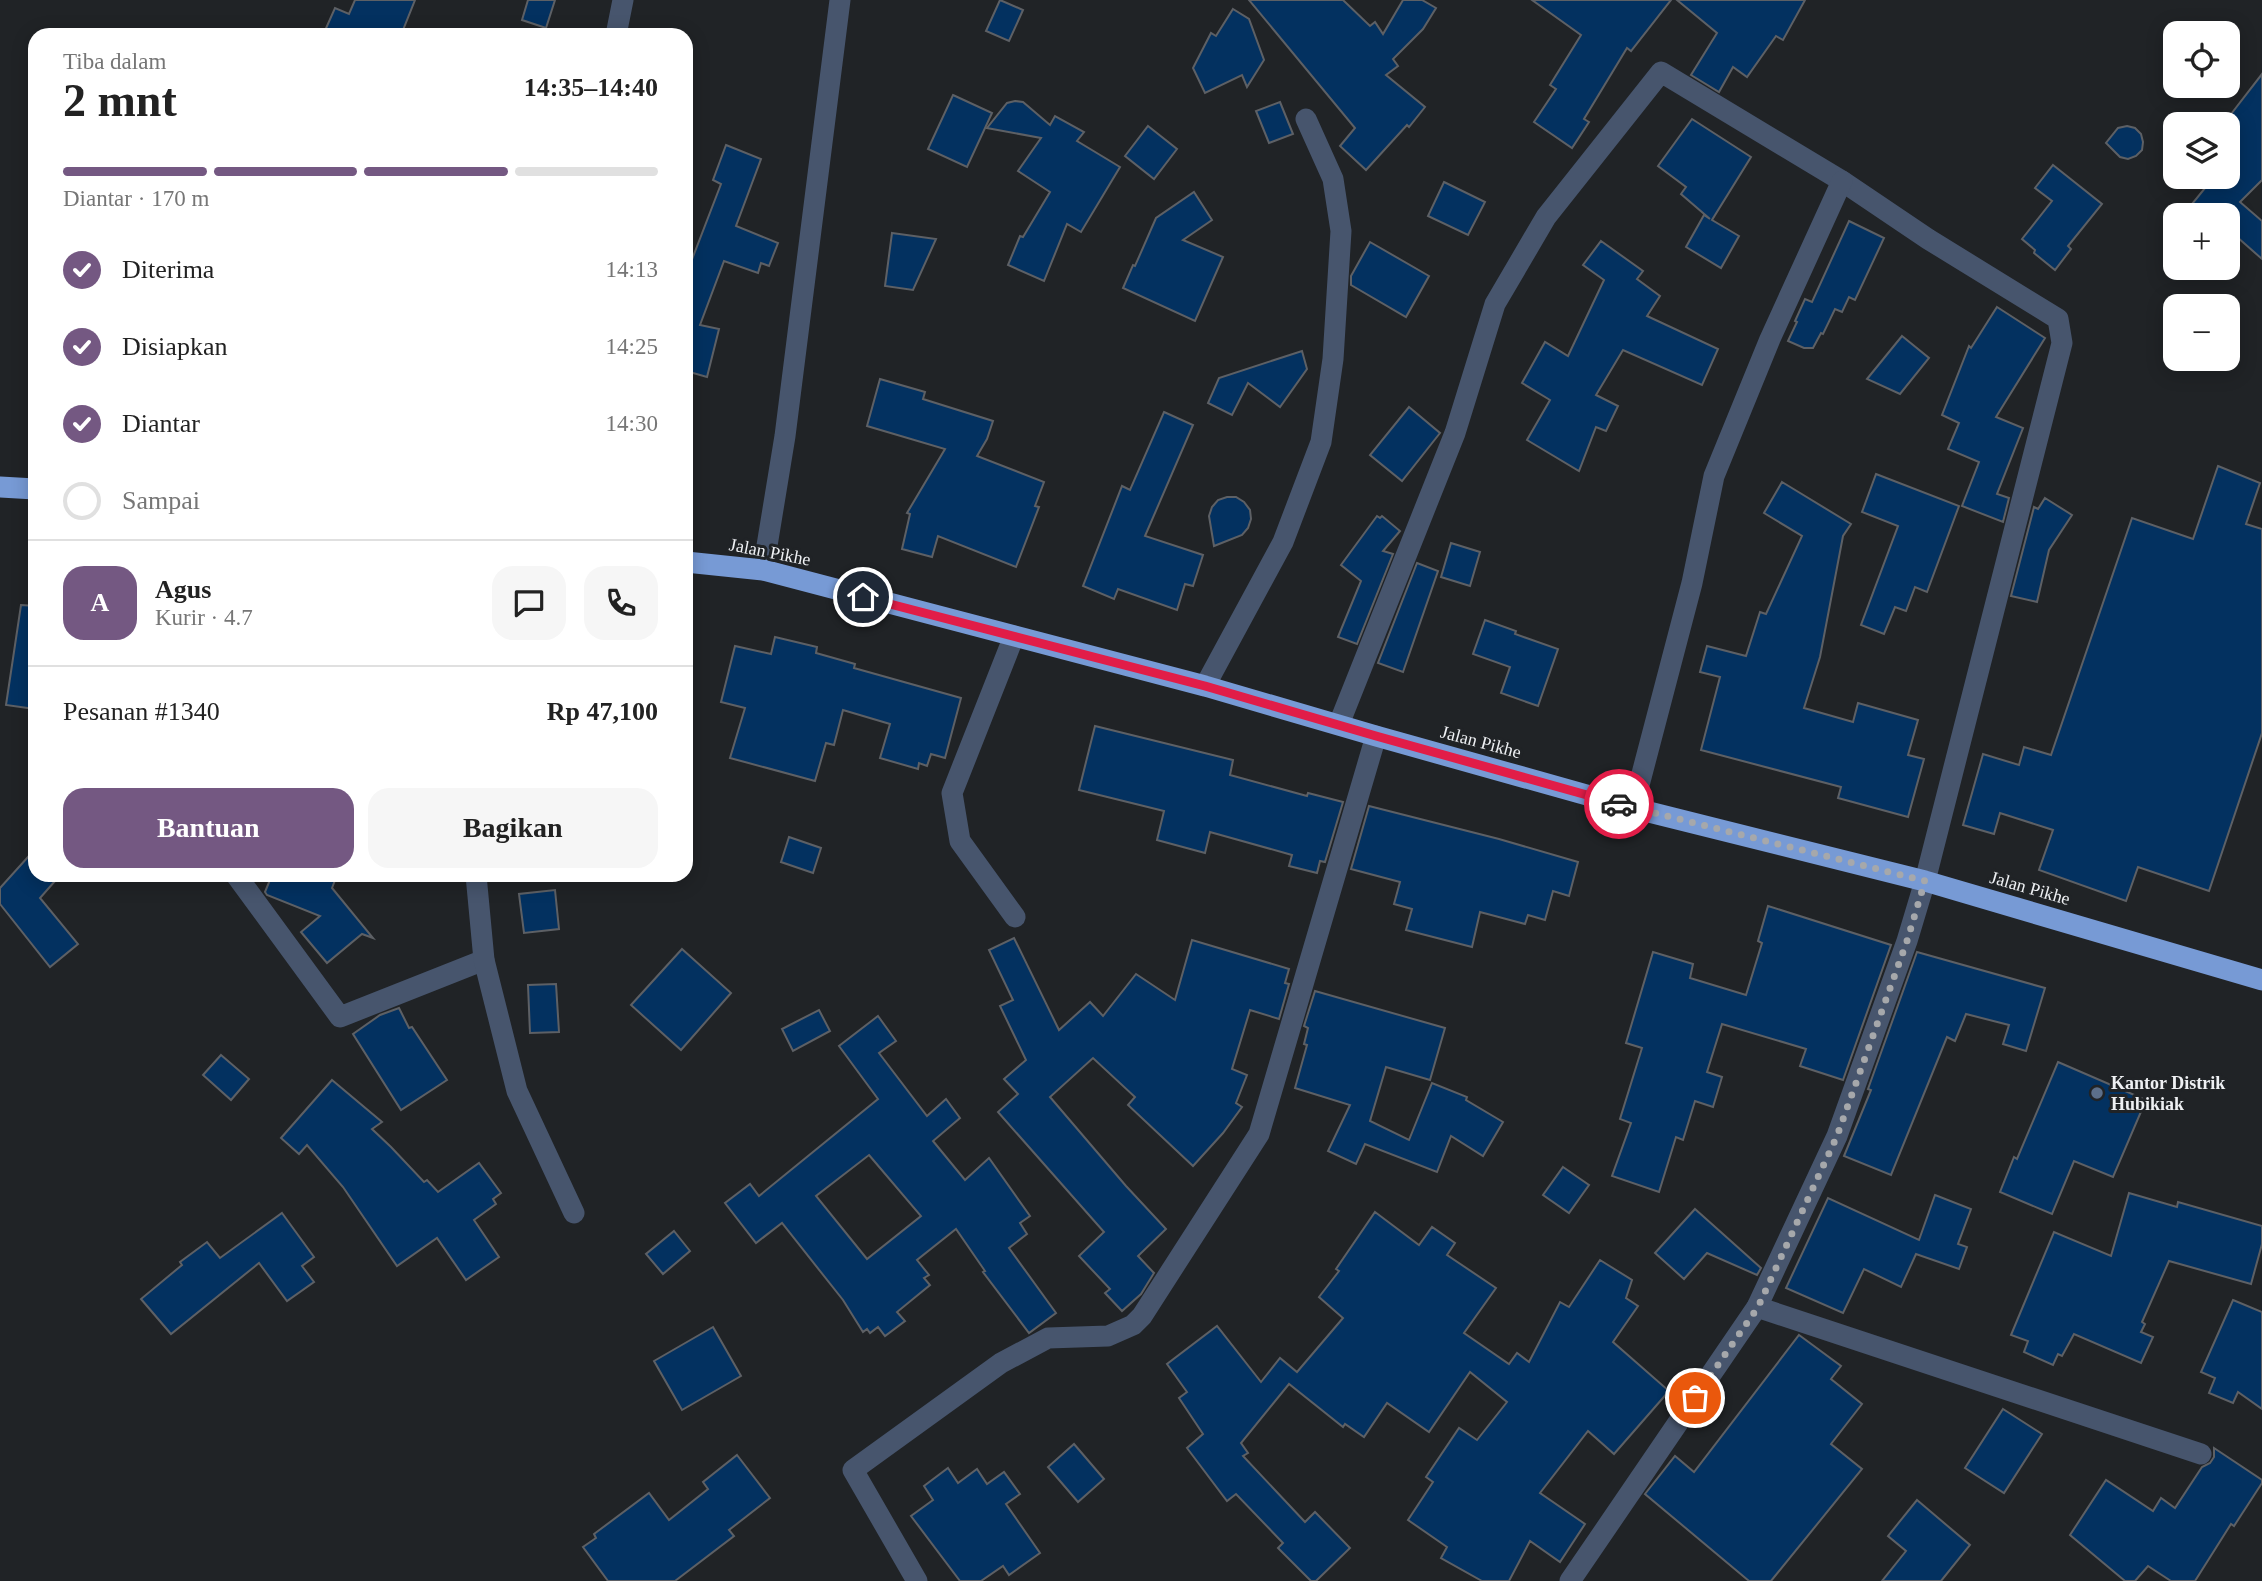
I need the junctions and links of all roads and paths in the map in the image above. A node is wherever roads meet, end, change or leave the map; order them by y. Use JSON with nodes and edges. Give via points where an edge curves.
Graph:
{"nodes":[{"id":1,"x":623,"y":0,"type":"edge"},
{"id":2,"x":840,"y":0,"type":"edge"},
{"id":3,"x":617,"y":28,"type":"edge"},
{"id":4,"x":1306,"y":119,"type":"dead end"},
{"id":5,"x":1842,"y":181,"type":"junction"},
{"id":6,"x":0,"y":487,"type":"edge"},
{"id":7,"x":28,"y":489,"type":"edge"},
{"id":8,"x":693,"y":563,"type":"edge"},
{"id":9,"x":763,"y":570,"type":"junction"},
{"id":10,"x":1014,"y":636,"type":"junction"},
{"id":11,"x":1205,"y":686,"type":"junction"},
{"id":12,"x":1339,"y":724,"type":"junction"},
{"id":13,"x":1376,"y":736,"type":"junction"},
{"id":14,"x":1633,"y":808,"type":"junction"},
{"id":15,"x":1925,"y":881,"type":"junction"},
{"id":16,"x":241,"y":882,"type":"edge"},
{"id":17,"x":476,"y":882,"type":"edge"},
{"id":18,"x":1015,"y":917,"type":"dead end"},
{"id":19,"x":484,"y":960,"type":"junction"},
{"id":20,"x":2262,"y":980,"type":"edge"},
{"id":21,"x":575,"y":1213,"type":"dead end"},
{"id":22,"x":1758,"y":1307,"type":"junction"},
{"id":23,"x":2201,"y":1454,"type":"dead end"},
{"id":24,"x":917,"y":1581,"type":"edge"},
{"id":25,"x":1570,"y":1581,"type":"edge"}],
"edges":[{"from":1,"to":3,"type":"street"},
{"from":2,"to":9,"type":"street","via":[[785,436]]},
{"from":4,"to":11,"type":"street","via":[[1333,179],[1341,232],[1334,359],[1321,442],[1283,542]]},
{"from":5,"to":12,"type":"street","via":[[1661,72],[1546,217],[1495,304],[1455,433]]},
{"from":5,"to":14,"type":"street","via":[[1714,476],[1692,583]]},
{"from":5,"to":15,"type":"street","via":[[2058,320],[2061,331],[2062,343]]},
{"from":6,"to":7,"type":"highway"},
{"from":8,"to":9,"type":"highway","name":"Jalan Pikhe"},
{"from":9,"to":10,"type":"highway","name":"Jalan Pikhe"},
{"from":10,"to":11,"type":"highway","name":"Jalan Pikhe"},
{"from":10,"to":18,"type":"street","via":[[952,793],[960,841]]},
{"from":11,"to":12,"type":"highway","name":"Jalan Pikhe"},
{"from":12,"to":13,"type":"highway","name":"Jalan Pikhe"},
{"from":13,"to":14,"type":"highway","name":"Jalan Pikhe"},
{"from":13,"to":24,"type":"street","via":[[1259,1134],[1142,1315],[1133,1325],[1108,1336],[1048,1338],[1001,1363],[853,1470]]},
{"from":14,"to":15,"type":"highway","name":"Jalan Pikhe"},
{"from":15,"to":20,"type":"highway","name":"Jalan Pikhe"},
{"from":15,"to":22,"type":"street","via":[[1837,1136]]},
{"from":16,"to":19,"type":"street","via":[[340,1017]]},
{"from":17,"to":19,"type":"street"},
{"from":19,"to":21,"type":"street","via":[[517,1091]]},
{"from":22,"to":23,"type":"street"},
{"from":22,"to":25,"type":"street"}]}
